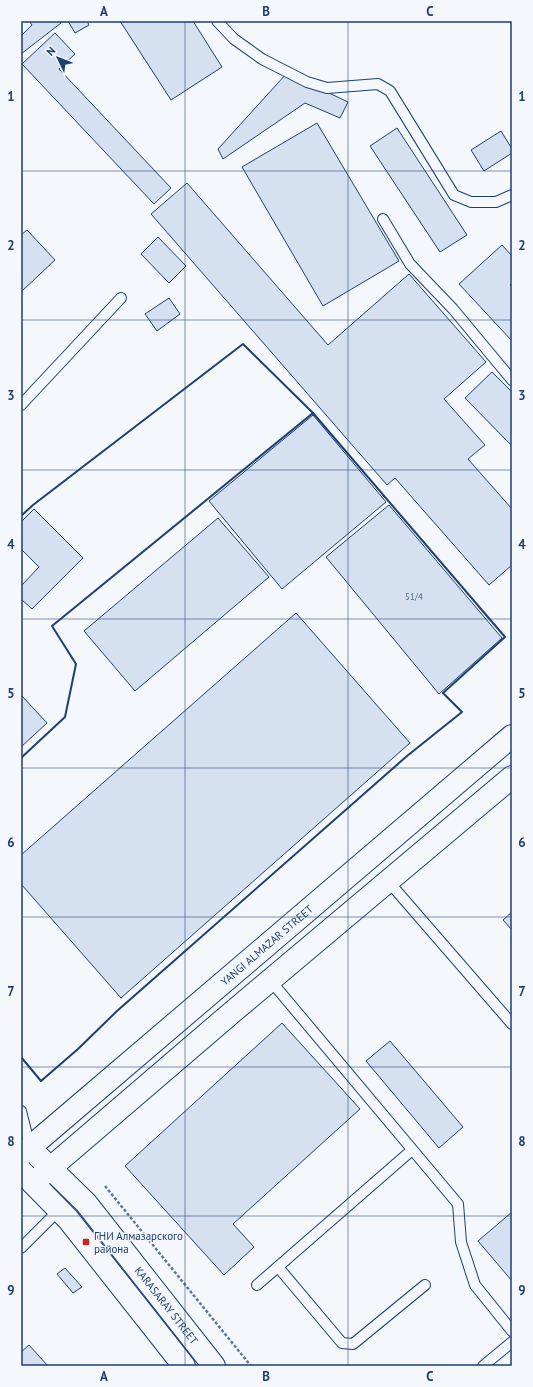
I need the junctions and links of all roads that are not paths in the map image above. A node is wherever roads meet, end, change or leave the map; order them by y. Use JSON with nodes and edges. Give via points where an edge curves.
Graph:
{"nodes":[{"id":1,"x":216,"y":21,"type":"edge"},
{"id":2,"x":512,"y":195,"type":"edge"},
{"id":3,"x":383,"y":219,"type":"dead end"},
{"id":4,"x":121,"y":298,"type":"dead end"},
{"id":5,"x":512,"y":380,"type":"edge"},
{"id":6,"x":21,"y":405,"type":"edge"},
{"id":7,"x":512,"y":736,"type":"edge"},
{"id":8,"x":512,"y":777,"type":"edge"},
{"id":9,"x":388,"y":881,"type":"junction"},
{"id":10,"x":270,"y":980,"type":"junction"},
{"id":11,"x":512,"y":1024,"type":"edge"},
{"id":12,"x":21,"y":1111,"type":"edge"},
{"id":13,"x":24,"y":1147,"type":"edge"},
{"id":14,"x":412,"y":1150,"type":"junction"},
{"id":15,"x":50,"y":1168,"type":"junction"},
{"id":16,"x":27,"y":1177,"type":"edge"},
{"id":17,"x":59,"y":1210,"type":"junction"},
{"id":18,"x":21,"y":1248,"type":"edge"},
{"id":19,"x":278,"y":1267,"type":"junction"},
{"id":20,"x":257,"y":1285,"type":"dead end"},
{"id":21,"x":425,"y":1285,"type":"dead end"},
{"id":22,"x":512,"y":1331,"type":"edge"},
{"id":23,"x":512,"y":1342,"type":"edge"},
{"id":24,"x":184,"y":1366,"type":"edge"},
{"id":25,"x":214,"y":1366,"type":"edge"},
{"id":26,"x":483,"y":1366,"type":"edge"}],
"edges":[{"from":1,"to":2,"type":"lane","via":[[234,39],[262,59],[307,82],[327,88],[378,84],[390,91],[454,195],[471,202],[496,202]]},
{"from":3,"to":5,"type":"lane","via":[[410,264],[453,309]]},
{"from":4,"to":6,"type":"lane"},
{"from":7,"to":13,"type":"main road","name":"YANGI ALMAZAR STREET"},
{"from":8,"to":9,"type":"main road"},
{"from":9,"to":10,"type":"main road"},
{"from":9,"to":11,"type":"lane"},
{"from":10,"to":14,"type":"lane"},
{"from":10,"to":15,"type":"main road"},
{"from":12,"to":13,"type":"lane"},
{"from":13,"to":15,"type":"main road","name":"KARASARAY STREET"},
{"from":14,"to":19,"type":"lane"},
{"from":14,"to":22,"type":"lane","via":[[458,1204],[461,1242],[475,1286]]},
{"from":15,"to":16,"type":"main road"},
{"from":15,"to":25,"type":"main road","name":"KARASARAY STREET","via":[[86,1203]]},
{"from":16,"to":17,"type":"main road","name":"KARASARAY STREET"},
{"from":17,"to":18,"type":"lane"},
{"from":17,"to":24,"type":"main road","name":"KARASARAY STREET"},
{"from":19,"to":20,"type":"lane"},
{"from":19,"to":21,"type":"lane","via":[[342,1343],[352,1344]]},
{"from":23,"to":26,"type":"lane"}]}
